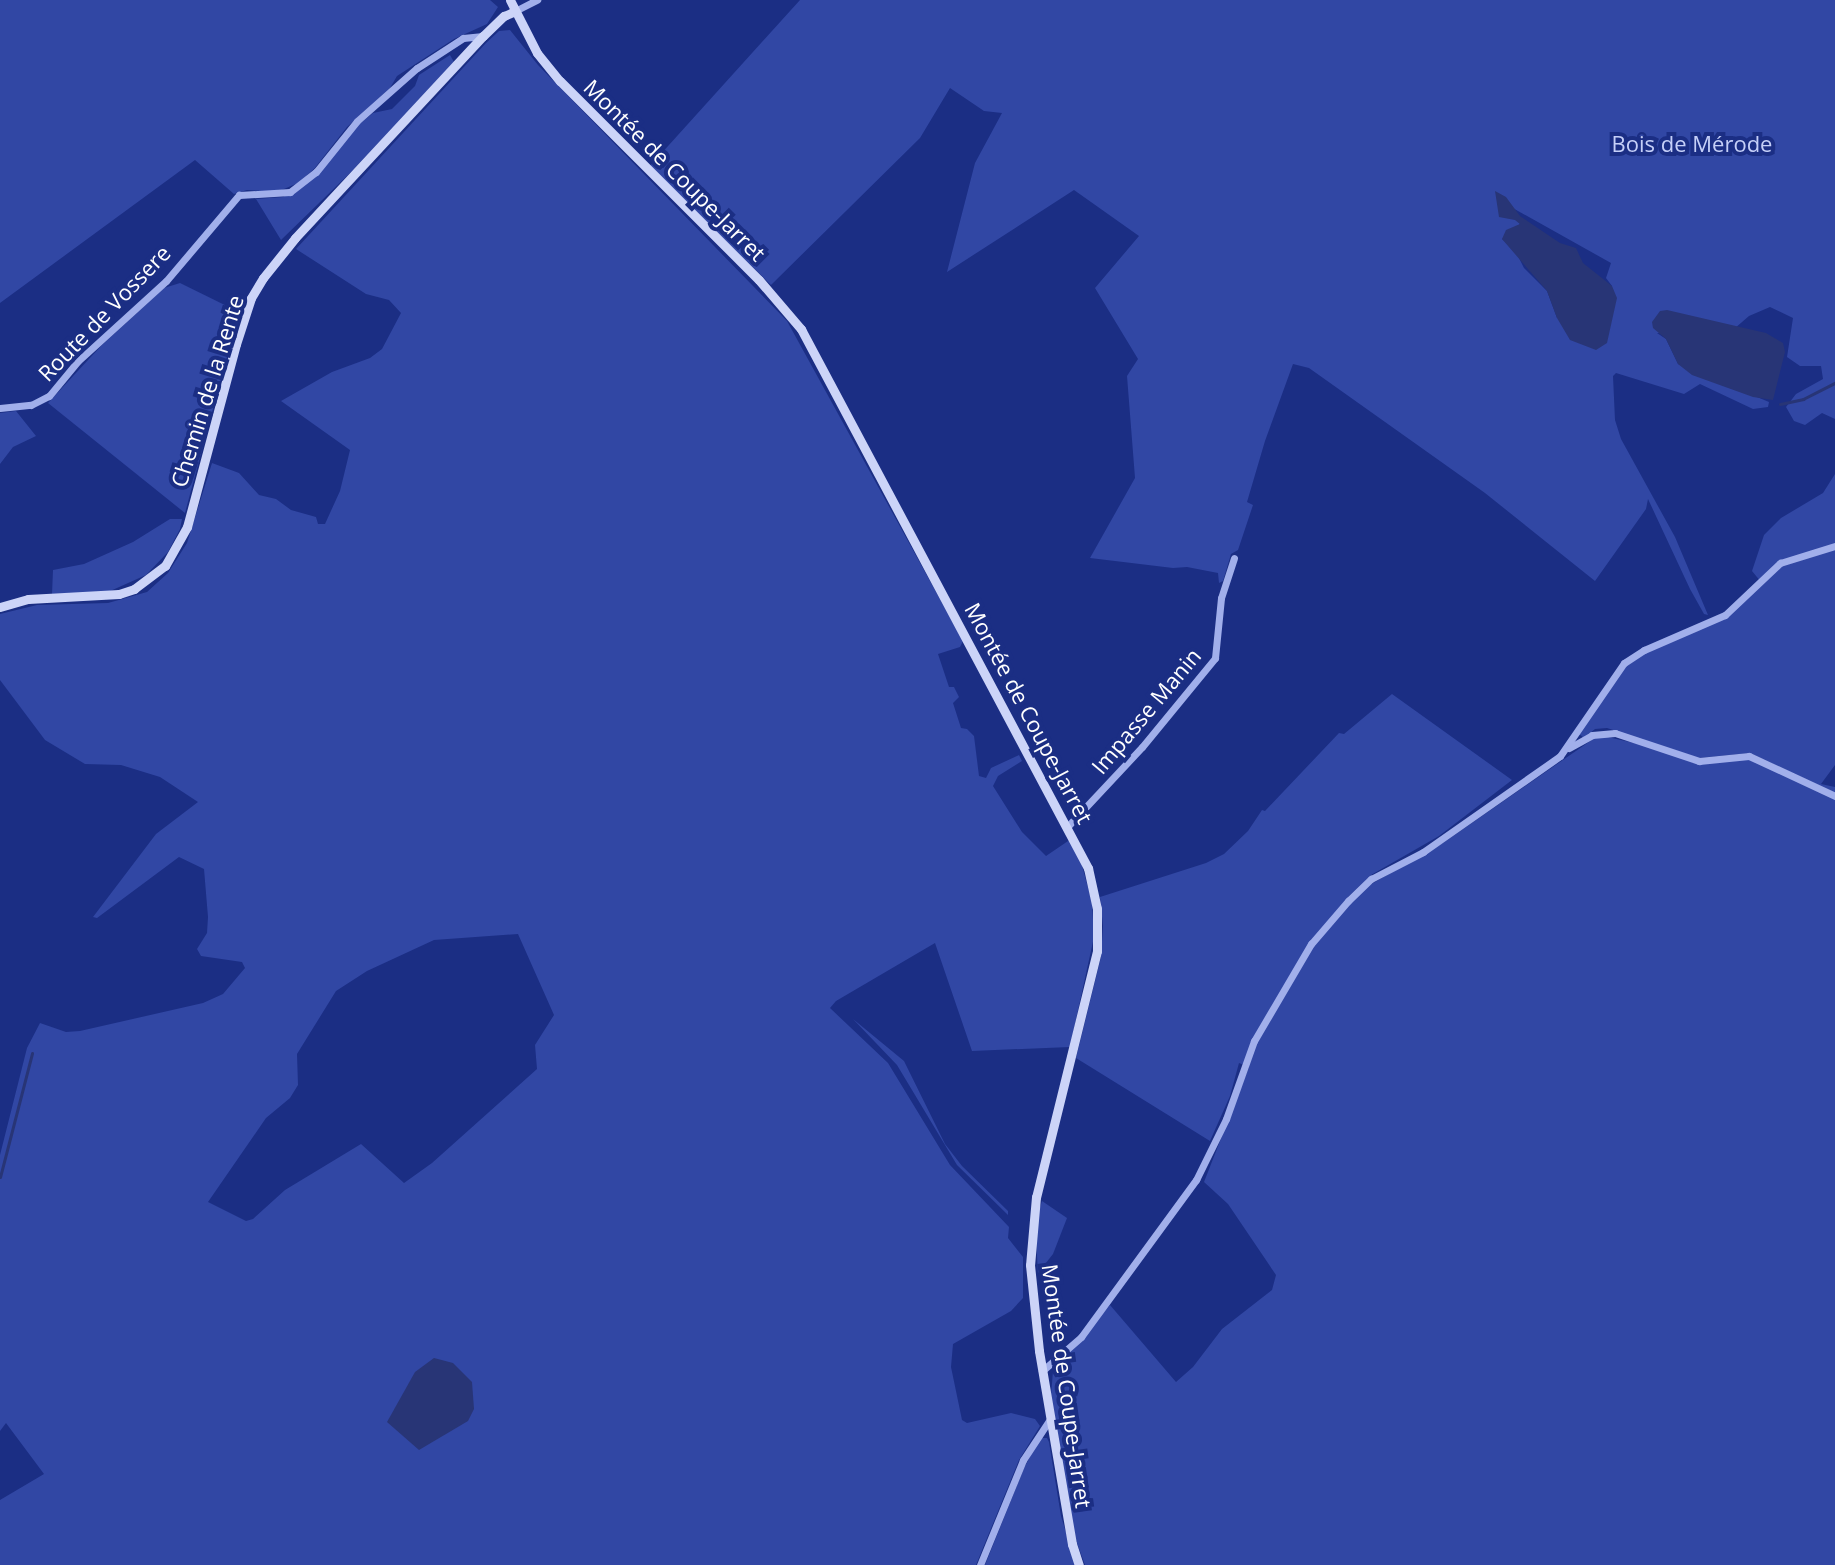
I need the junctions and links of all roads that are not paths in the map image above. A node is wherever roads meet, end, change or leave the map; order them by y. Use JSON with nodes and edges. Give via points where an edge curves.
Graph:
{"nodes":[{"id":1,"x":510,"y":0,"type":"edge"},
{"id":2,"x":537,"y":0,"type":"edge"},
{"id":3,"x":515,"y":11,"type":"junction"},
{"id":4,"x":483,"y":36,"type":"junction"},
{"id":5,"x":0,"y":408,"type":"edge"},
{"id":6,"x":1835,"y":546,"type":"edge"},
{"id":7,"x":1234,"y":558,"type":"dead end"},
{"id":8,"x":0,"y":607,"type":"edge"},
{"id":9,"x":1567,"y":749,"type":"junction"},
{"id":10,"x":1835,"y":796,"type":"edge"},
{"id":11,"x":1068,"y":826,"type":"junction"},
{"id":12,"x":1042,"y":1371,"type":"junction"},
{"id":13,"x":1050,"y":1419,"type":"junction"},
{"id":14,"x":980,"y":1565,"type":"edge"},
{"id":15,"x":1079,"y":1565,"type":"edge"}],
"edges":[{"from":1,"to":3,"type":"main road","name":"Montée de Coupe-Jarret"},
{"from":2,"to":3,"type":"street"},
{"from":3,"to":4,"type":"main road","name":"Chemin de la Rente"},
{"from":3,"to":11,"type":"main road","name":"Montée de Coupe-Jarret","via":[[537,53],[560,81],[759,280],[801,329]]},
{"from":4,"to":5,"type":"street","name":"Route de Vossere","via":[[463,38],[417,68],[290,192],[239,195],[166,281],[78,361],[49,396],[31,405]]},
{"from":4,"to":8,"type":"main road","name":"Chemin de la Rente","via":[[295,238],[251,298],[187,527],[165,566],[119,594],[28,599]]},
{"from":6,"to":9,"type":"street","via":[[1780,563],[1725,615],[1624,663]]},
{"from":7,"to":11,"type":"street","name":"Impasse Manin","via":[[1221,598],[1215,658]]},
{"from":9,"to":10,"type":"street","via":[[1600,733],[1615,733],[1699,761],[1749,756]]},
{"from":9,"to":12,"type":"street","via":[[1423,852],[1371,879],[1325,926],[1254,1041],[1226,1119],[1196,1180],[1081,1337]]},
{"from":11,"to":12,"type":"main road","name":"Montée de Coupe-Jarret","via":[[1093,883],[1098,936],[1093,975],[1032,1218],[1030,1265]]},
{"from":12,"to":13,"type":"main road","name":"Montée de Coupe-Jarret"},
{"from":13,"to":14,"type":"street","via":[[1023,1460]]},
{"from":13,"to":15,"type":"main road","name":"Montée de Coupe-Jarret"}]}
